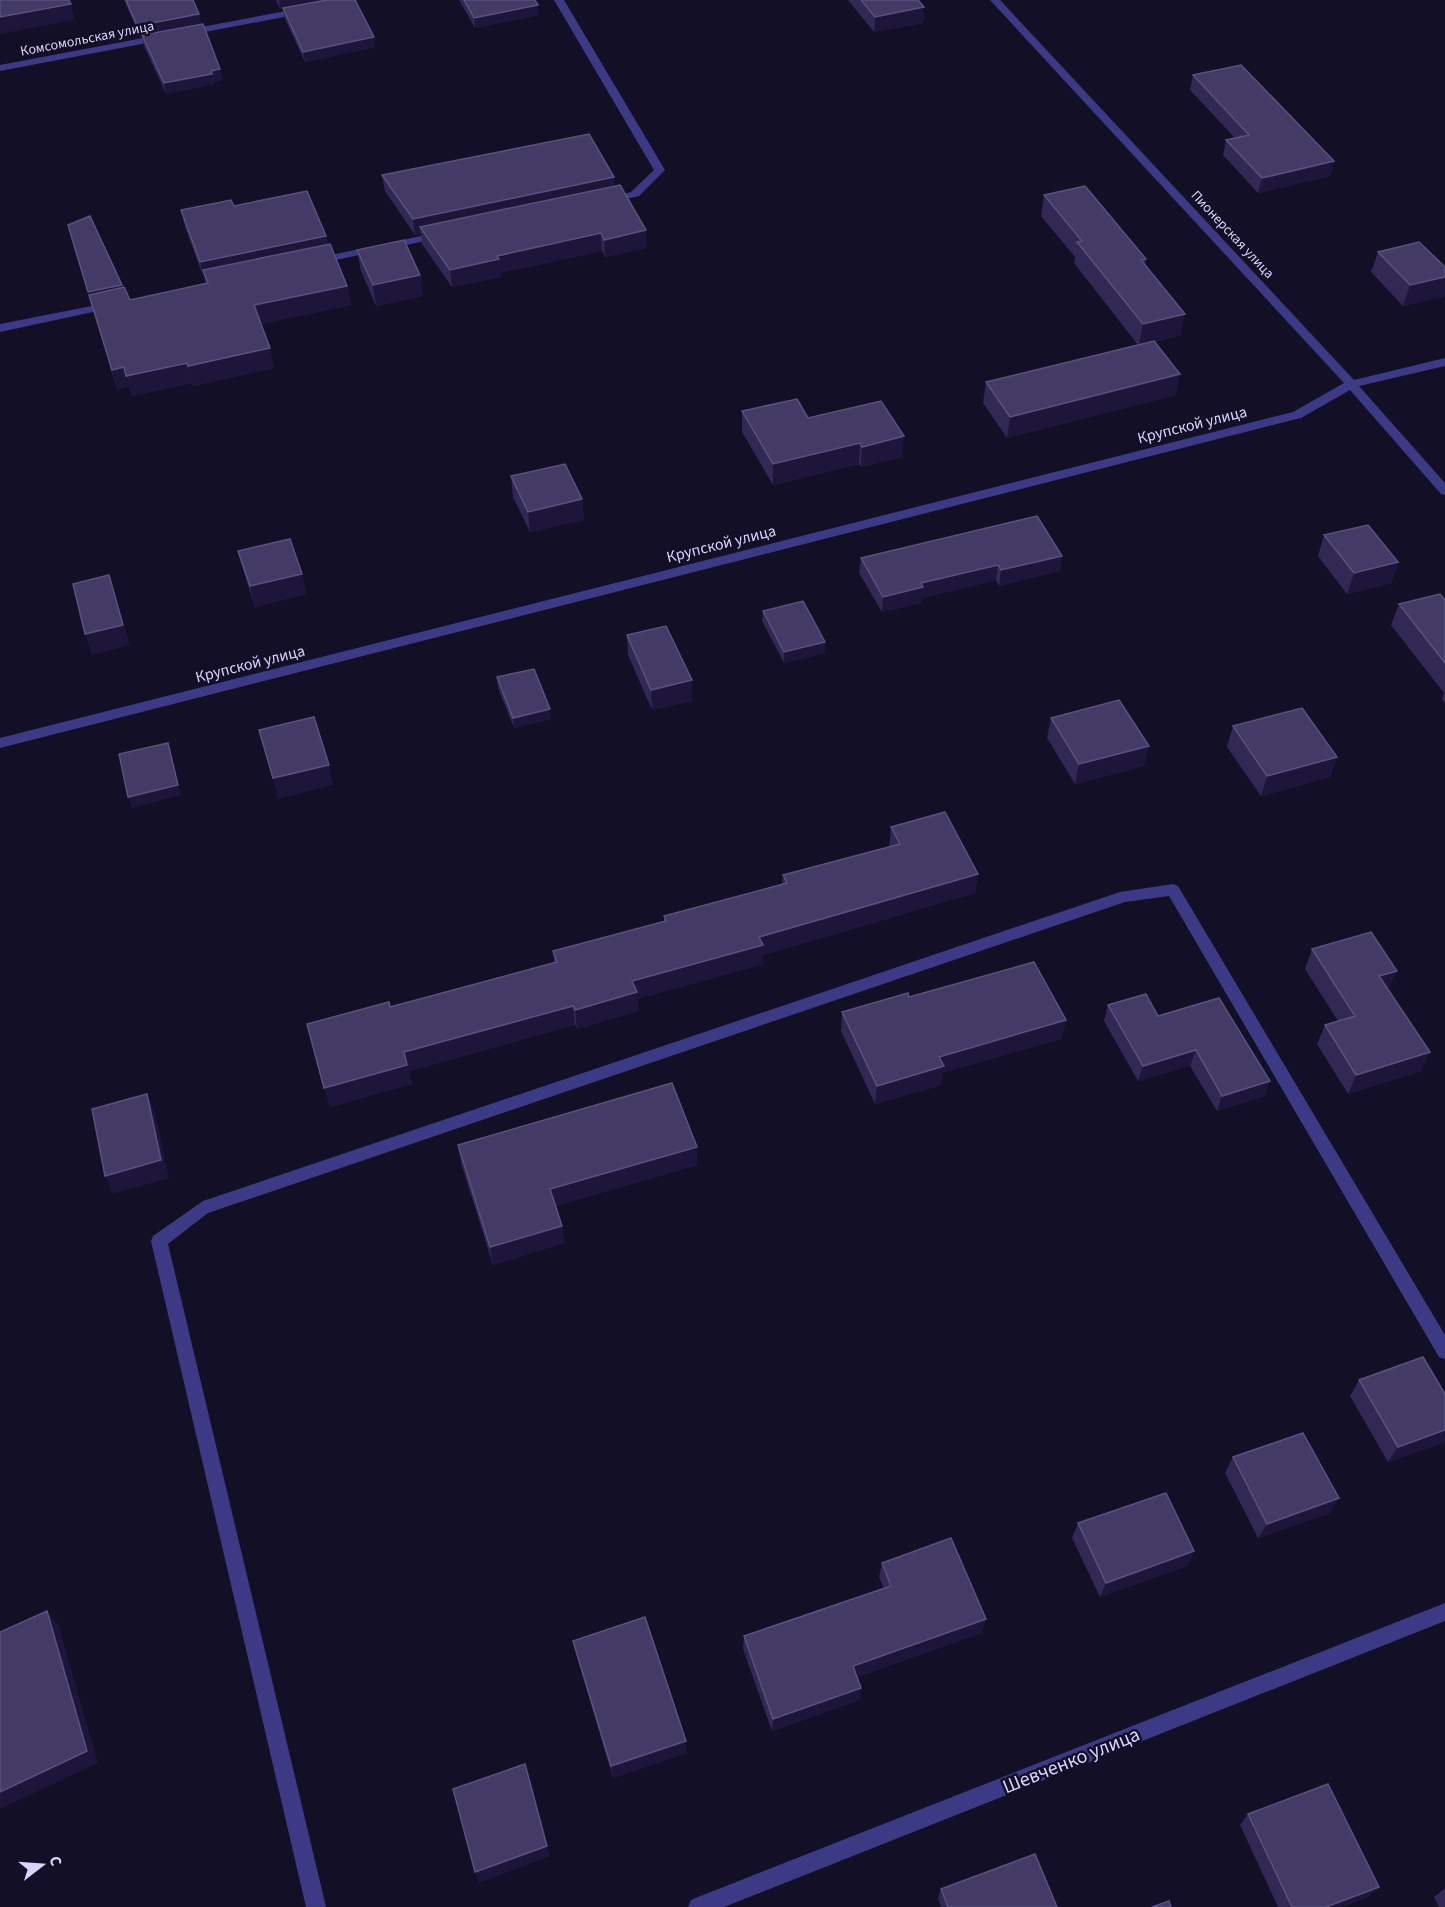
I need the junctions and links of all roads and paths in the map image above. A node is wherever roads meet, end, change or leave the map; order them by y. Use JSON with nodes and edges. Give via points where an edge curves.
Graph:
{"nodes":[{"id":1,"x":560,"y":0,"type":"edge"},
{"id":2,"x":995,"y":0,"type":"edge"},
{"id":3,"x":308,"y":9,"type":"edge"},
{"id":4,"x":0,"y":68,"type":"edge"},
{"id":5,"x":600,"y":201,"type":"edge"},
{"id":6,"x":450,"y":233,"type":"edge"},
{"id":7,"x":300,"y":265,"type":"edge"},
{"id":8,"x":127,"y":301,"type":"edge"},
{"id":9,"x":0,"y":328,"type":"edge"},
{"id":10,"x":1445,"y":362,"type":"edge"},
{"id":11,"x":1351,"y":384,"type":"junction"},
{"id":12,"x":1445,"y":491,"type":"edge"},
{"id":13,"x":0,"y":743,"type":"edge"},
{"id":14,"x":1445,"y":1351,"type":"edge"},
{"id":15,"x":1445,"y":1612,"type":"edge"},
{"id":16,"x":316,"y":1907,"type":"edge"},
{"id":17,"x":698,"y":1907,"type":"edge"}],
"edges":[{"from":1,"to":5,"type":"street","via":[[660,170],[635,194]]},
{"from":2,"to":11,"type":"street","name":"Пионерская улица"},
{"from":3,"to":4,"type":"street","name":"Комсомольская улица"},
{"from":6,"to":7,"type":"street"},
{"from":8,"to":9,"type":"street"},
{"from":10,"to":11,"type":"street","name":"Крупской улица"},
{"from":11,"to":12,"type":"street","name":"Пионерская улица"},
{"from":11,"to":13,"type":"street","name":"Крупской улица","via":[[1297,415]]},
{"from":14,"to":16,"type":"street","via":[[1173,890],[1125,896],[203,1208],[159,1241]]},
{"from":15,"to":17,"type":"street","name":"Шевченко улица"}]}
